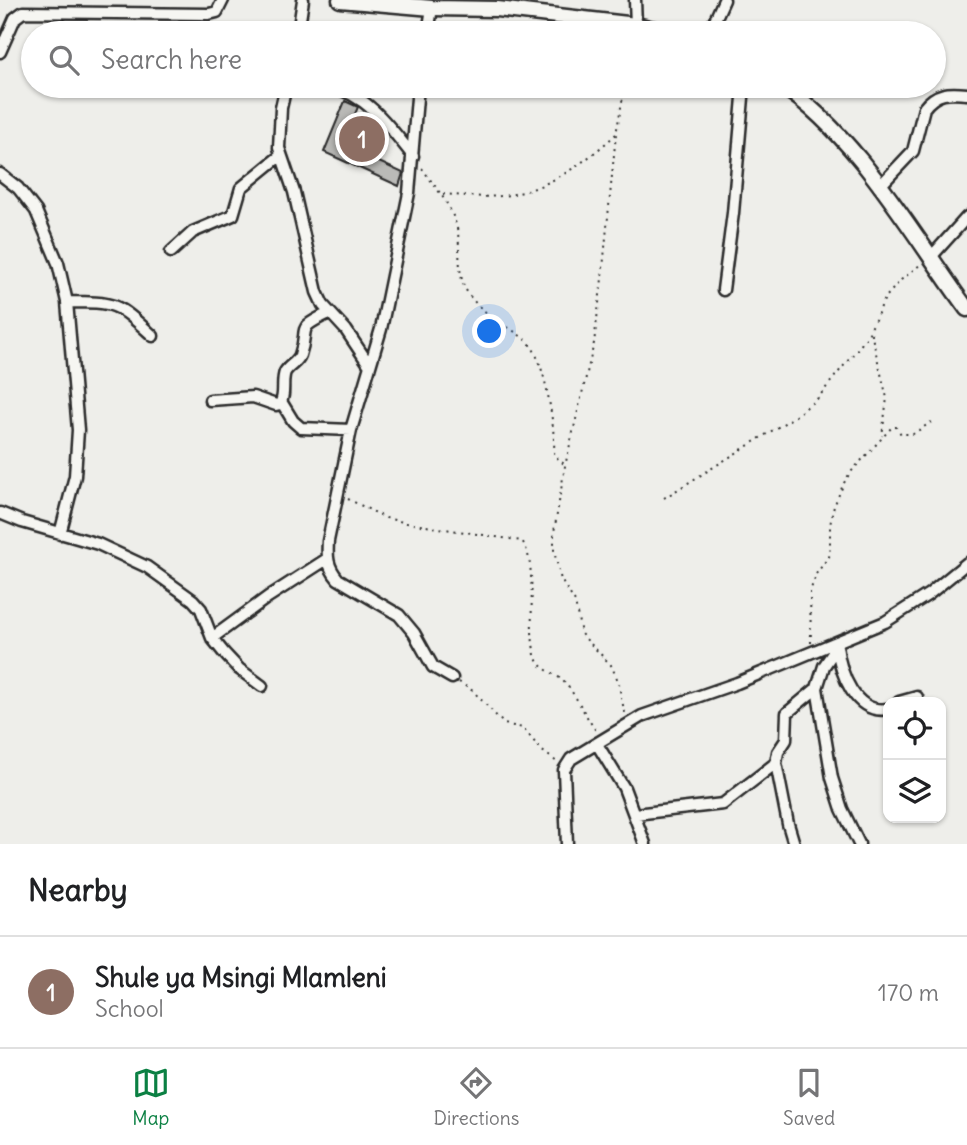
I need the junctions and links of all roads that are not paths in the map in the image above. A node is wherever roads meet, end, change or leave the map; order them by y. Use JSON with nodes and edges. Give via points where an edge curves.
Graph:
{"nodes":[{"id":1,"x":223,"y":0,"type":"edge"},
{"id":2,"x":303,"y":0,"type":"edge"},
{"id":3,"x":340,"y":0,"type":"edge"},
{"id":4,"x":635,"y":0,"type":"edge"},
{"id":5,"x":724,"y":0,"type":"edge"},
{"id":6,"x":432,"y":8,"type":"junction"},
{"id":7,"x":300,"y":21,"type":"edge"},
{"id":8,"x":430,"y":21,"type":"edge"},
{"id":9,"x":602,"y":21,"type":"edge"},
{"id":10,"x":636,"y":21,"type":"edge"},
{"id":11,"x":714,"y":21,"type":"edge"},
{"id":12,"x":0,"y":52,"type":"edge"},
{"id":13,"x":946,"y":93,"type":"edge"},
{"id":14,"x":967,"y":94,"type":"edge"},
{"id":15,"x":284,"y":98,"type":"edge"},
{"id":16,"x":360,"y":98,"type":"edge"},
{"id":17,"x":417,"y":98,"type":"edge"},
{"id":18,"x":743,"y":98,"type":"edge"},
{"id":19,"x":796,"y":98,"type":"edge"},
{"id":20,"x":932,"y":98,"type":"edge"},
{"id":21,"x":281,"y":156,"type":"junction"},
{"id":22,"x":413,"y":156,"type":"junction"},
{"id":23,"x":0,"y":174,"type":"edge"},
{"id":24,"x":879,"y":187,"type":"junction"},
{"id":25,"x":967,"y":217,"type":"edge"},
{"id":26,"x":171,"y":252,"type":"dead end"},
{"id":27,"x":931,"y":257,"type":"junction"},
{"id":28,"x":723,"y":289,"type":"dead end"},
{"id":29,"x":67,"y":302,"type":"junction"},
{"id":30,"x":967,"y":309,"type":"edge"},
{"id":31,"x":329,"y":313,"type":"junction"},
{"id":32,"x":153,"y":336,"type":"dead end"},
{"id":33,"x":370,"y":366,"type":"junction"},
{"id":34,"x":210,"y":400,"type":"dead end"},
{"id":35,"x":282,"y":403,"type":"junction"},
{"id":36,"x":351,"y":430,"type":"junction"},
{"id":37,"x":0,"y":513,"type":"edge"},
{"id":38,"x":60,"y":534,"type":"junction"},
{"id":39,"x":327,"y":559,"type":"junction"},
{"id":40,"x":967,"y":562,"type":"edge"},
{"id":41,"x":212,"y":638,"type":"junction"},
{"id":42,"x":837,"y":645,"type":"junction"},
{"id":43,"x":452,"y":678,"type":"road end"},
{"id":44,"x":262,"y":686,"type":"dead end"},
{"id":45,"x":817,"y":688,"type":"junction"},
{"id":46,"x":883,"y":709,"type":"edge"},
{"id":47,"x":600,"y":742,"type":"junction"},
{"id":48,"x":776,"y":764,"type":"junction"},
{"id":49,"x":635,"y":814,"type":"junction"},
{"id":50,"x":567,"y":844,"type":"edge"},
{"id":51,"x":645,"y":844,"type":"edge"},
{"id":52,"x":794,"y":844,"type":"edge"},
{"id":53,"x":859,"y":844,"type":"edge"}],
"edges":[{"from":1,"to":12,"type":"street","via":[[217,12],[209,14],[23,12],[15,18]]},
{"from":2,"to":7,"type":"street"},
{"from":3,"to":6,"type":"main road"},
{"from":4,"to":10,"type":"street"},
{"from":5,"to":11,"type":"street"},
{"from":6,"to":8,"type":"street"},
{"from":6,"to":9,"type":"main road","via":[[498,9]]},
{"from":13,"to":14,"type":"street"},
{"from":15,"to":21,"type":"street"},
{"from":16,"to":22,"type":"street"},
{"from":17,"to":22,"type":"street"},
{"from":18,"to":28,"type":"street"},
{"from":19,"to":24,"type":"main road","via":[[834,131]]},
{"from":20,"to":24,"type":"street","via":[[924,107],[912,151]]},
{"from":21,"to":26,"type":"street","via":[[241,188],[233,215],[193,232]]},
{"from":21,"to":31,"type":"street","via":[[317,292]]},
{"from":22,"to":33,"type":"street","via":[[382,329]]},
{"from":23,"to":29,"type":"street","via":[[36,211],[58,263]]},
{"from":24,"to":27,"type":"main road"},
{"from":25,"to":27,"type":"street"},
{"from":27,"to":30,"type":"main road"},
{"from":29,"to":32,"type":"street","via":[[121,307]]},
{"from":29,"to":38,"type":"street","via":[[78,430],[75,476]]},
{"from":31,"to":33,"type":"street"},
{"from":31,"to":35,"type":"street","via":[[304,329],[299,357],[284,375]]},
{"from":33,"to":36,"type":"street"},
{"from":34,"to":35,"type":"street","via":[[253,397]]},
{"from":35,"to":36,"type":"street","via":[[301,428]]},
{"from":36,"to":39,"type":"street"},
{"from":37,"to":38,"type":"street"},
{"from":38,"to":41,"type":"street","via":[[98,544],[147,567],[193,600]]},
{"from":39,"to":41,"type":"street"},
{"from":39,"to":43,"type":"street","via":[[338,579],[405,621],[433,667]]},
{"from":40,"to":42,"type":"street","via":[[907,609]]},
{"from":41,"to":44,"type":"street","via":[[239,669]]},
{"from":42,"to":45,"type":"street"},
{"from":42,"to":46,"type":"street","via":[[840,665],[856,697],[872,709]]},
{"from":42,"to":47,"type":"street","via":[[677,702],[630,722]]},
{"from":45,"to":48,"type":"street","via":[[787,713],[785,745]]},
{"from":45,"to":53,"type":"street","via":[[832,778]]},
{"from":47,"to":49,"type":"street"},
{"from":47,"to":50,"type":"street","via":[[565,766]]},
{"from":48,"to":49,"type":"street","via":[[723,804]]},
{"from":48,"to":52,"type":"street"},
{"from":49,"to":51,"type":"street"}]}
